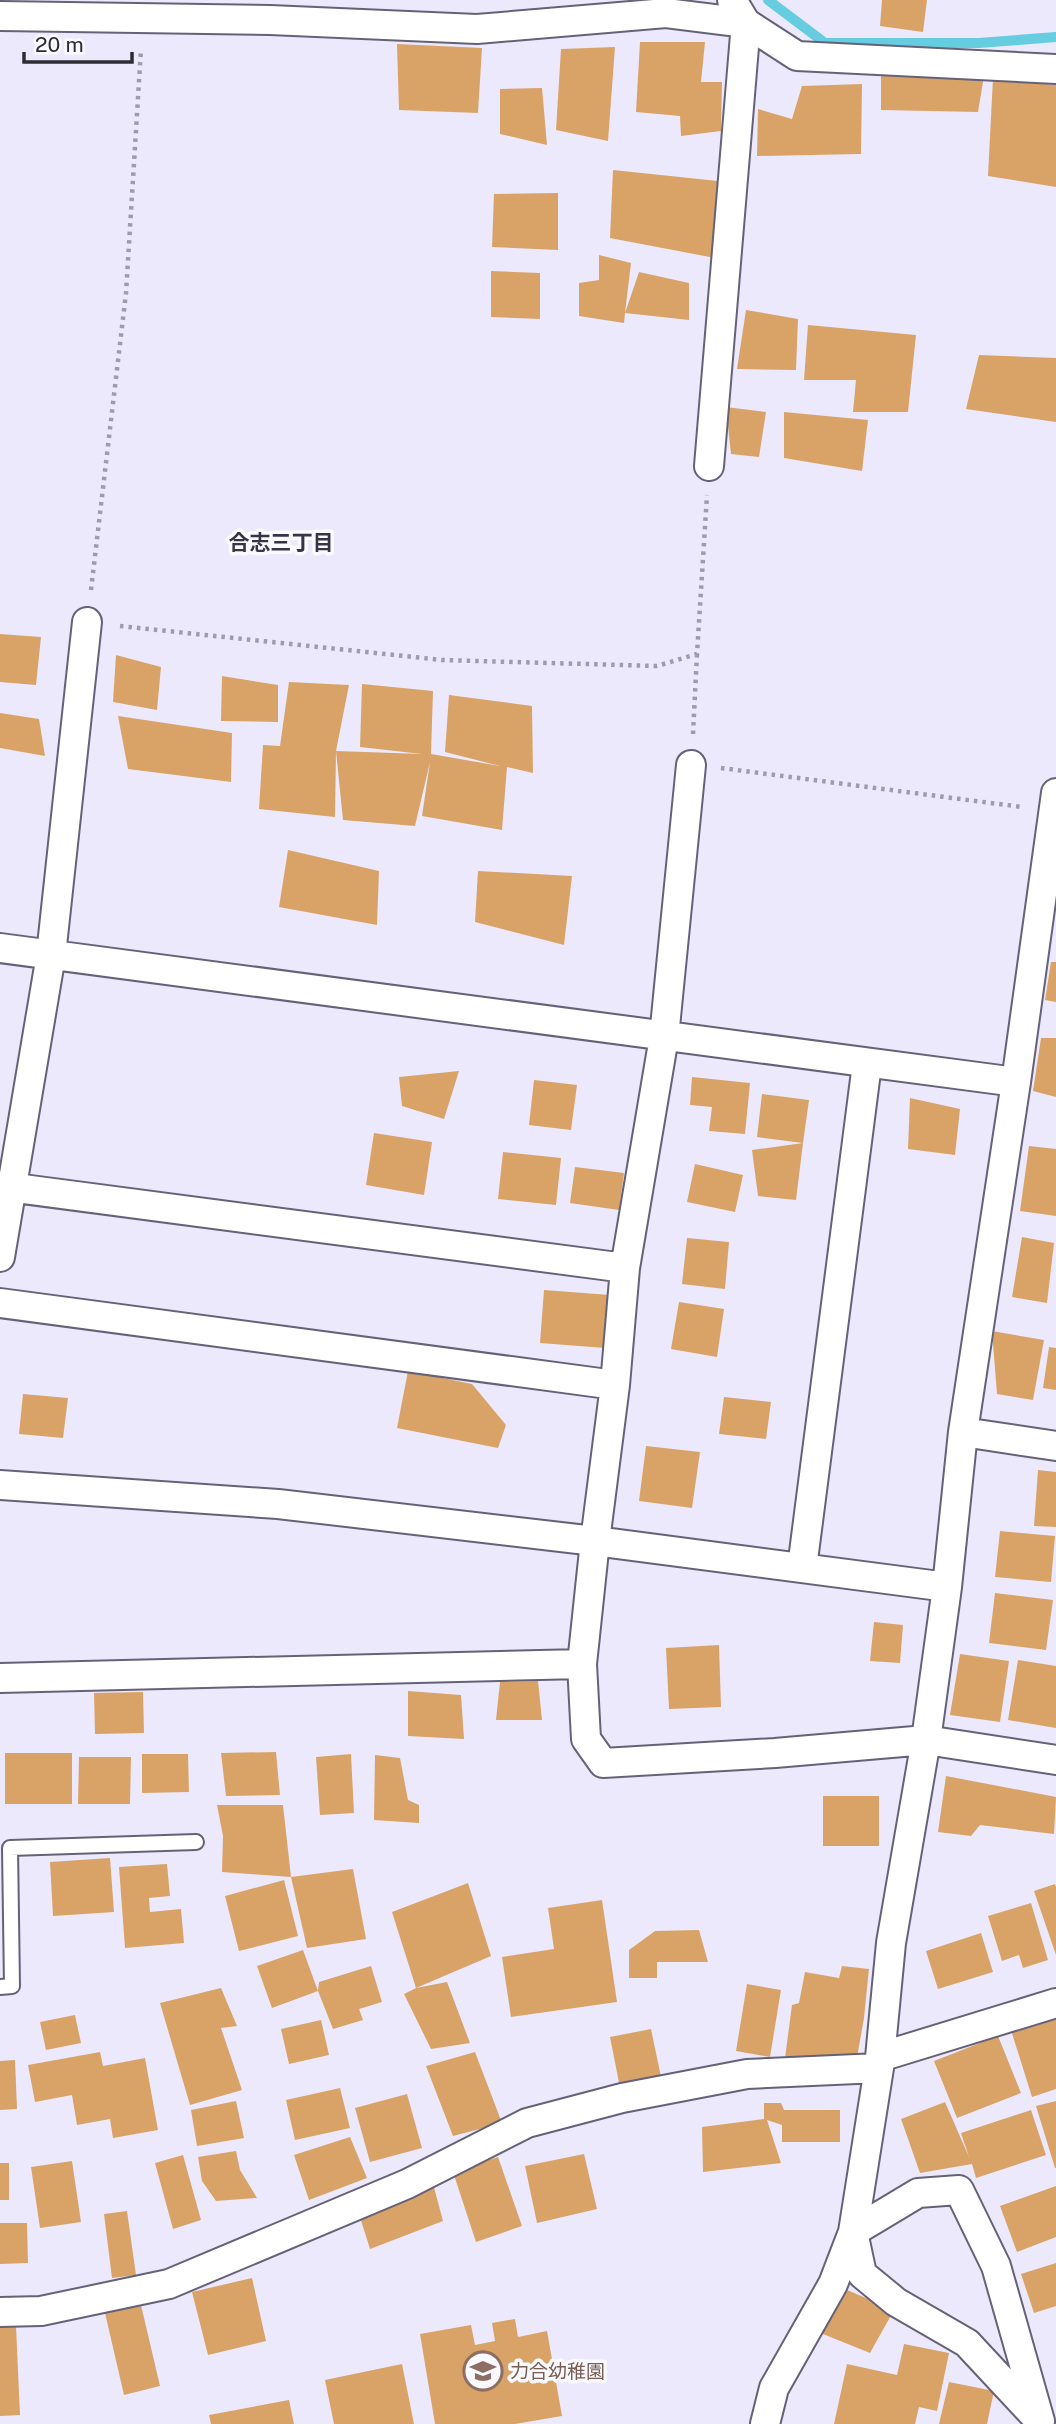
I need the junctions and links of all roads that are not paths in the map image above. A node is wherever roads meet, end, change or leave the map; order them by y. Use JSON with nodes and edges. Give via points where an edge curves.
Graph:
{"nodes":[{"id":1,"x":739,"y":12,"type":"edge"},
{"id":2,"x":0,"y":16,"type":"edge"},
{"id":3,"x":1056,"y":69,"type":"edge"},
{"id":4,"x":709,"y":466,"type":"road end"},
{"id":5,"x":87,"y":622,"type":"road end"},
{"id":6,"x":691,"y":765,"type":"road end"},
{"id":7,"x":1055,"y":805,"type":"edge"},
{"id":8,"x":0,"y":948,"type":"edge"},
{"id":9,"x":51,"y":955,"type":"junction"},
{"id":10,"x":663,"y":1037,"type":"junction"},
{"id":11,"x":867,"y":1063,"type":"junction"},
{"id":12,"x":1016,"y":1082,"type":"junction"},
{"id":13,"x":6,"y":1186,"type":"edge"},
{"id":14,"x":0,"y":1257,"type":"edge"},
{"id":15,"x":625,"y":1268,"type":"junction"},
{"id":16,"x":0,"y":1303,"type":"edge"},
{"id":17,"x":615,"y":1385,"type":"junction"},
{"id":18,"x":963,"y":1432,"type":"junction"},
{"id":19,"x":1056,"y":1446,"type":"edge"},
{"id":20,"x":0,"y":1485,"type":"edge"},
{"id":21,"x":595,"y":1541,"type":"junction"},
{"id":22,"x":802,"y":1568,"type":"junction"},
{"id":23,"x":947,"y":1587,"type":"junction"},
{"id":24,"x":582,"y":1664,"type":"junction"},
{"id":25,"x":0,"y":1678,"type":"edge"},
{"id":26,"x":926,"y":1740,"type":"junction"},
{"id":27,"x":1056,"y":1760,"type":"edge"},
{"id":28,"x":196,"y":1842,"type":"dead end"},
{"id":29,"x":0,"y":1987,"type":"edge"},
{"id":30,"x":1056,"y":2003,"type":"edge"},
{"id":31,"x":880,"y":2062,"type":"junction"},
{"id":32,"x":853,"y":2232,"type":"junction"},
{"id":33,"x":0,"y":2312,"type":"edge"},
{"id":34,"x":1042,"y":2423,"type":"edge"},
{"id":35,"x":765,"y":2424,"type":"edge"}],
"edges":[{"from":1,"to":2,"type":"street","via":[[666,13],[477,29]]},
{"from":1,"to":3,"type":"street","via":[[797,56]]},
{"from":1,"to":4,"type":"street"},
{"from":5,"to":9,"type":"street"},
{"from":6,"to":10,"type":"street"},
{"from":7,"to":12,"type":"street"},
{"from":8,"to":9,"type":"street"},
{"from":9,"to":10,"type":"street"},
{"from":9,"to":13,"type":"street"},
{"from":10,"to":11,"type":"street"},
{"from":10,"to":15,"type":"street"},
{"from":11,"to":12,"type":"street"},
{"from":11,"to":22,"type":"street"},
{"from":12,"to":18,"type":"street"},
{"from":13,"to":14,"type":"street"},
{"from":13,"to":15,"type":"street"},
{"from":15,"to":17,"type":"street"},
{"from":16,"to":17,"type":"street"},
{"from":17,"to":21,"type":"street"},
{"from":18,"to":19,"type":"street"},
{"from":18,"to":23,"type":"street"},
{"from":20,"to":21,"type":"street","via":[[278,1504]]},
{"from":21,"to":22,"type":"street"},
{"from":21,"to":24,"type":"street"},
{"from":22,"to":23,"type":"street"},
{"from":23,"to":26,"type":"street"},
{"from":24,"to":25,"type":"street"},
{"from":24,"to":26,"type":"street","via":[[586,1739],[603,1763]]},
{"from":26,"to":27,"type":"street"},
{"from":26,"to":31,"type":"street","via":[[891,1943]]},
{"from":28,"to":29,"type":"lane","via":[[10,1848],[12,1986]]},
{"from":30,"to":31,"type":"street"},
{"from":31,"to":32,"type":"street"},
{"from":31,"to":33,"type":"street","via":[[747,2074],[622,2098],[527,2123],[407,2184],[169,2284],[41,2311]]},
{"from":32,"to":34,"type":"street","via":[[862,2274],[896,2302],[967,2343]]},
{"from":32,"to":34,"type":"street","via":[[918,2193],[959,2190],[996,2266]]},
{"from":32,"to":35,"type":"street","via":[[833,2284],[774,2388]]}]}
